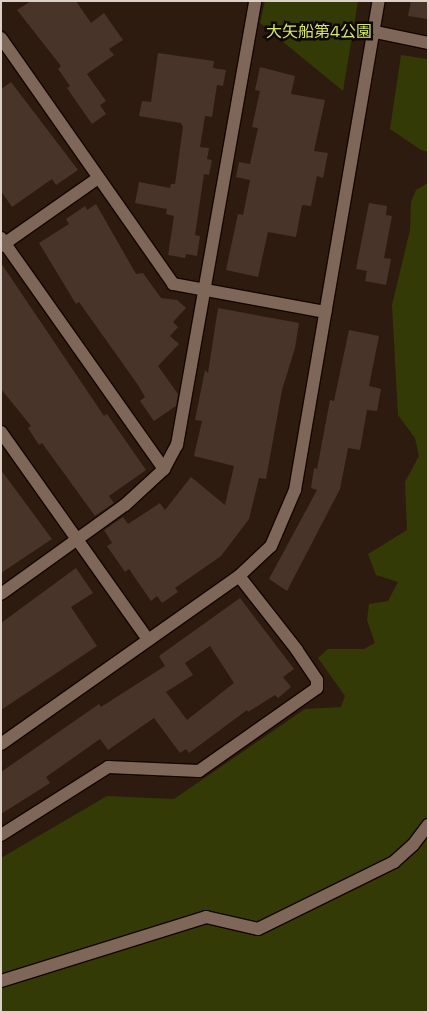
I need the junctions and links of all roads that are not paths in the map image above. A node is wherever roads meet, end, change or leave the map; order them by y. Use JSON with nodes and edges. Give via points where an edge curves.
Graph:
{"nodes":[{"id":1,"x":254,"y":1,"type":"edge"},
{"id":2,"x":378,"y":1,"type":"edge"},
{"id":3,"x":376,"y":32,"type":"junction"},
{"id":4,"x":1,"y":38,"type":"edge"},
{"id":5,"x":428,"y":43,"type":"edge"},
{"id":6,"x":98,"y":178,"type":"junction"},
{"id":7,"x":3,"y":242,"type":"edge"},
{"id":8,"x":204,"y":291,"type":"junction"},
{"id":9,"x":325,"y":312,"type":"junction"},
{"id":10,"x":1,"y":432,"type":"edge"},
{"id":11,"x":164,"y":469,"type":"junction"},
{"id":12,"x":76,"y":542,"type":"junction"},
{"id":13,"x":239,"y":576,"type":"junction"},
{"id":14,"x":1,"y":594,"type":"edge"},
{"id":15,"x":148,"y":640,"type":"junction"},
{"id":16,"x":1,"y":744,"type":"edge"},
{"id":17,"x":428,"y":825,"type":"edge"},
{"id":18,"x":1,"y":834,"type":"edge"},
{"id":19,"x":1,"y":981,"type":"edge"}],
"edges":[{"from":1,"to":8,"type":"street"},
{"from":2,"to":3,"type":"street"},
{"from":3,"to":5,"type":"street"},
{"from":3,"to":9,"type":"street"},
{"from":4,"to":6,"type":"street"},
{"from":6,"to":7,"type":"street"},
{"from":6,"to":8,"type":"street","via":[[173,284]]},
{"from":7,"to":11,"type":"street"},
{"from":8,"to":9,"type":"street","via":[[221,291]]},
{"from":8,"to":11,"type":"street","via":[[177,445]]},
{"from":9,"to":13,"type":"street","via":[[295,490],[271,546]]},
{"from":10,"to":12,"type":"street"},
{"from":11,"to":12,"type":"street","via":[[125,505]]},
{"from":12,"to":14,"type":"street"},
{"from":12,"to":15,"type":"street"},
{"from":13,"to":15,"type":"street"},
{"from":13,"to":18,"type":"street","via":[[297,650],[317,680],[317,688],[199,771],[108,767]]},
{"from":15,"to":16,"type":"street"},
{"from":17,"to":19,"type":"street","via":[[394,862],[258,929],[206,917]]}]}
